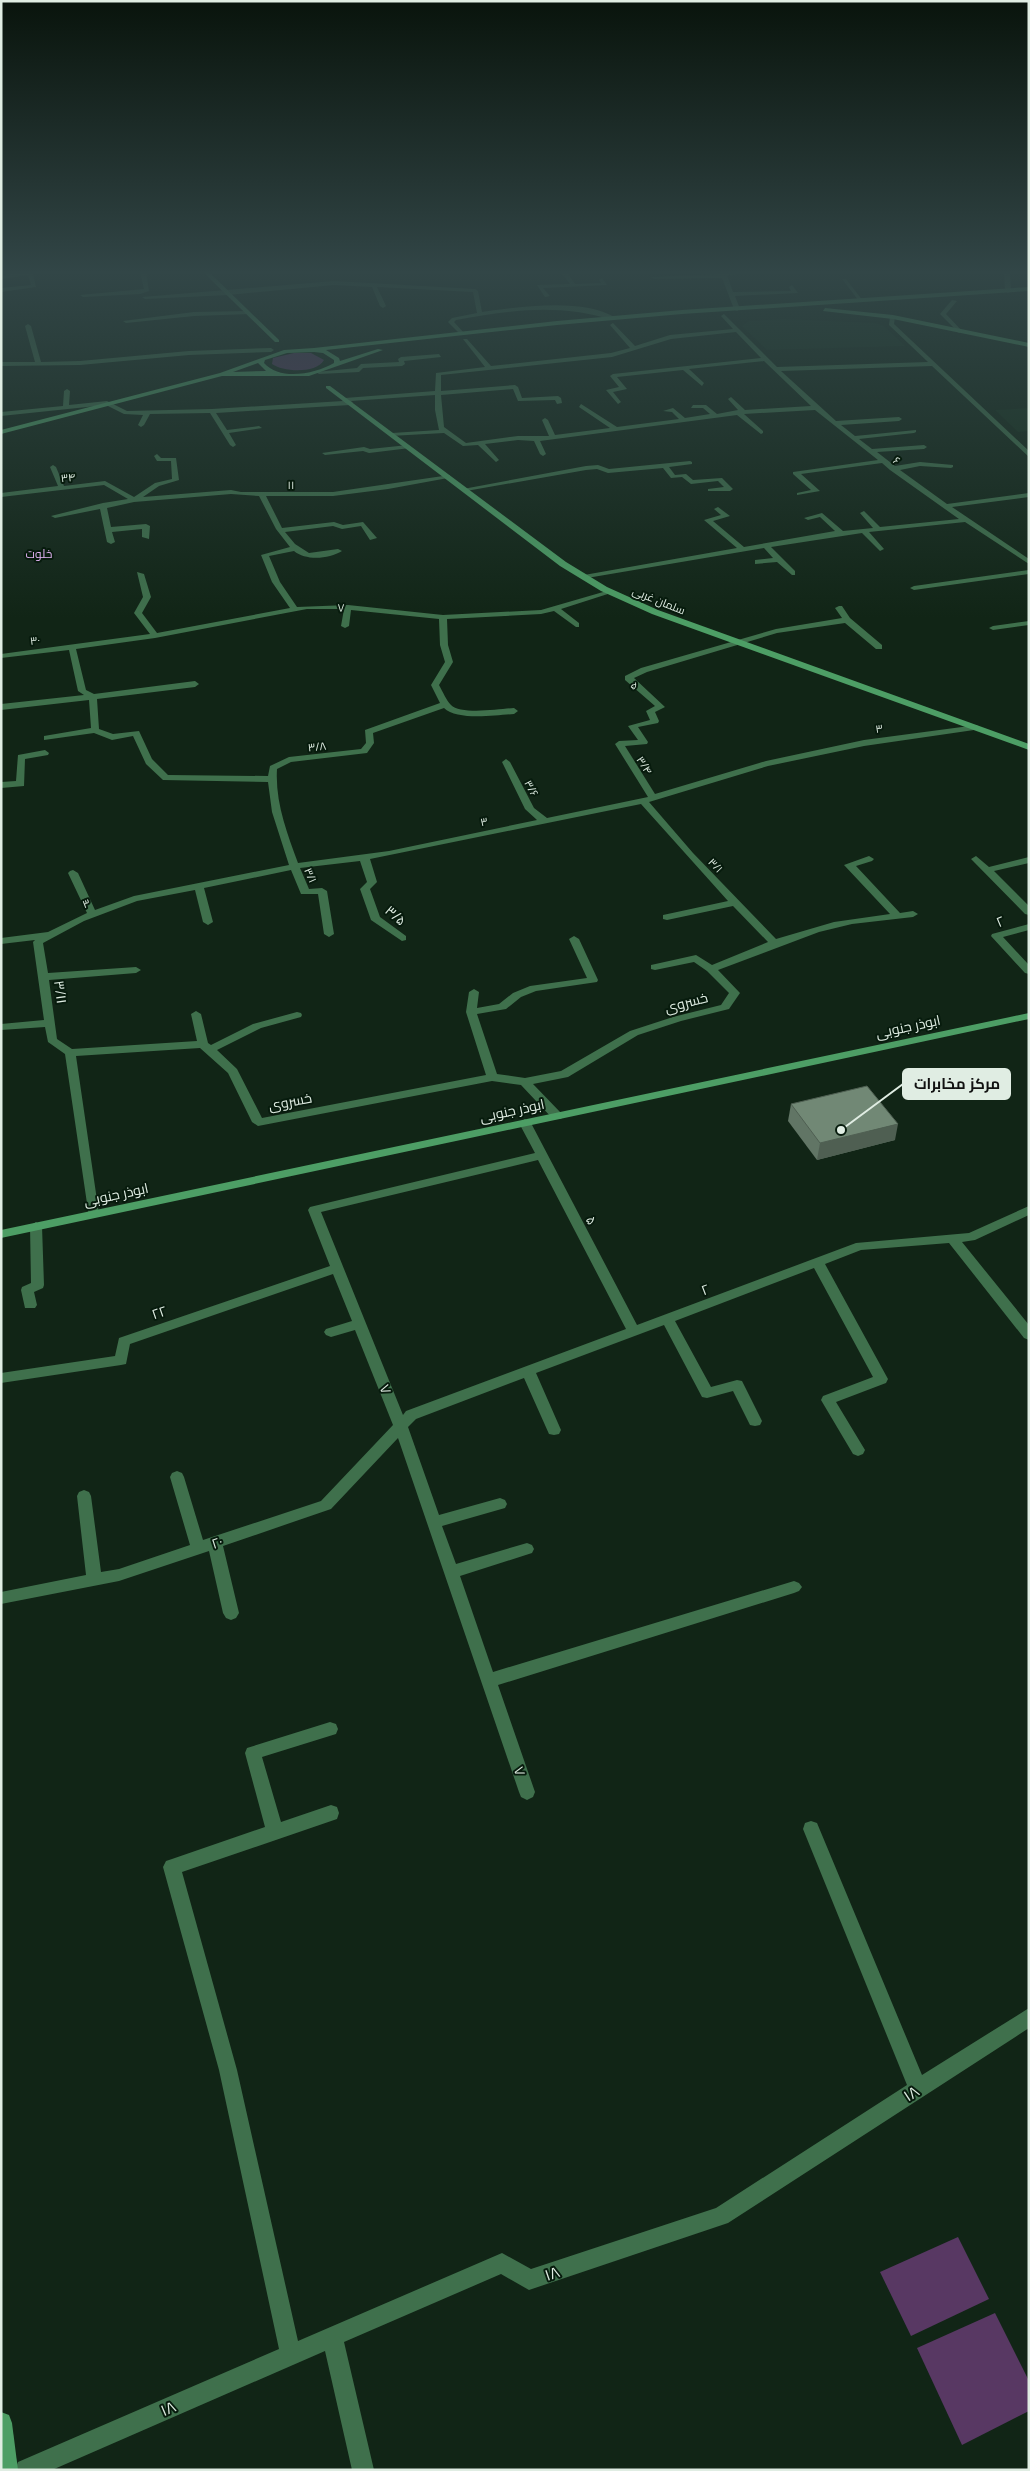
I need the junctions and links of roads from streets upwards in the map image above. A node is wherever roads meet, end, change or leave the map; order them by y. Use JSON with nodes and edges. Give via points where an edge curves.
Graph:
{"nodes":[{"id":1,"x":169,"y":387,"type":"edge"},
{"id":2,"x":328,"y":387,"type":"edge"},
{"id":3,"x":439,"y":387,"type":"edge"},
{"id":4,"x":511,"y":387,"type":"edge"},
{"id":5,"x":515,"y":387,"type":"edge"},
{"id":6,"x":623,"y":387,"type":"edge"},
{"id":7,"x":796,"y":387,"type":"edge"},
{"id":8,"x":957,"y":387,"type":"edge"},
{"id":9,"x":67,"y":391,"type":"dead end"},
{"id":10,"x":439,"y":393,"type":"junction"},
{"id":11,"x":731,"y":399,"type":"dead end"},
{"id":12,"x":348,"y":402,"type":"junction"},
{"id":13,"x":618,"y":402,"type":"dead end"},
{"id":14,"x":107,"y":403,"type":"junction"},
{"id":15,"x":559,"y":403,"type":"dead end"},
{"id":16,"x":582,"y":406,"type":"dead end"},
{"id":17,"x":66,"y":407,"type":"junction"},
{"id":18,"x":693,"y":407,"type":"dead end"},
{"id":19,"x":817,"y":408,"type":"junction"},
{"id":20,"x":148,"y":411,"type":"junction"},
{"id":21,"x":212,"y":411,"type":"junction"},
{"id":22,"x":666,"y":411,"type":"dead end"},
{"id":23,"x":740,"y":412,"type":"junction"},
{"id":24,"x":1,"y":414,"type":"edge"},
{"id":25,"x":716,"y":416,"type":"junction"},
{"id":26,"x":899,"y":419,"type":"dead end"},
{"id":27,"x":545,"y":420,"type":"dead end"},
{"id":28,"x":680,"y":423,"type":"junction"},
{"id":29,"x":835,"y":423,"type":"junction"},
{"id":30,"x":141,"y":425,"type":"dead end"},
{"id":31,"x":259,"y":428,"type":"dead end"},
{"id":32,"x":616,"y":429,"type":"junction"},
{"id":33,"x":445,"y":431,"type":"junction"},
{"id":34,"x":914,"y":431,"type":"dead end"},
{"id":35,"x":1,"y":432,"type":"edge"},
{"id":36,"x":225,"y":432,"type":"junction"},
{"id":37,"x":761,"y":432,"type":"dead end"},
{"id":38,"x":392,"y":435,"type":"junction"},
{"id":39,"x":553,"y":437,"type":"junction"},
{"id":40,"x":853,"y":438,"type":"junction"},
{"id":41,"x":536,"y":439,"type":"junction"},
{"id":42,"x":480,"y":443,"type":"junction"},
{"id":43,"x":233,"y":445,"type":"dead end"},
{"id":44,"x":408,"y":447,"type":"junction"},
{"id":45,"x":924,"y":447,"type":"dead end"},
{"id":46,"x":870,"y":451,"type":"junction"},
{"id":47,"x":325,"y":453,"type":"dead end"},
{"id":48,"x":543,"y":454,"type":"dead end"},
{"id":49,"x":1029,"y":455,"type":"edge"},
{"id":50,"x":157,"y":456,"type":"dead end"},
{"id":51,"x":496,"y":460,"type":"dead end"},
{"id":52,"x":882,"y":461,"type":"junction"},
{"id":53,"x":690,"y":463,"type":"dead end"},
{"id":54,"x":664,"y":466,"type":"junction"},
{"id":55,"x":951,"y":466,"type":"dead end"},
{"id":56,"x":53,"y":467,"type":"dead end"},
{"id":57,"x":892,"y":469,"type":"junction"},
{"id":58,"x":448,"y":476,"type":"junction"},
{"id":59,"x":62,"y":488,"type":"junction"},
{"id":60,"x":466,"y":489,"type":"junction"},
{"id":61,"x":710,"y":490,"type":"dead end"},
{"id":62,"x":262,"y":494,"type":"junction"},
{"id":63,"x":799,"y":494,"type":"dead end"},
{"id":64,"x":1,"y":495,"type":"edge"},
{"id":65,"x":1029,"y":495,"type":"edge"},
{"id":66,"x":134,"y":500,"type":"junction"},
{"id":67,"x":103,"y":505,"type":"junction"},
{"id":68,"x":945,"y":506,"type":"junction"},
{"id":69,"x":718,"y":509,"type":"dead end"},
{"id":70,"x":864,"y":514,"type":"dead end"},
{"id":71,"x":55,"y":516,"type":"dead end"},
{"id":72,"x":808,"y":518,"type":"dead end"},
{"id":73,"x":966,"y":520,"type":"junction"},
{"id":74,"x":108,"y":530,"type":"junction"},
{"id":75,"x":281,"y":530,"type":"junction"},
{"id":76,"x":879,"y":530,"type":"junction"},
{"id":77,"x":864,"y":531,"type":"junction"},
{"id":78,"x":842,"y":533,"type":"junction"},
{"id":79,"x":146,"y":537,"type":"dead end"},
{"id":80,"x":373,"y":538,"type":"dead end"},
{"id":81,"x":111,"y":542,"type":"dead end"},
{"id":82,"x":766,"y":546,"type":"junction"},
{"id":83,"x":295,"y":548,"type":"junction"},
{"id":84,"x":880,"y":549,"type":"dead end"},
{"id":85,"x":743,"y":550,"type":"junction"},
{"id":86,"x":338,"y":552,"type":"dead end"},
{"id":87,"x":1029,"y":554,"type":"edge"},
{"id":88,"x":1019,"y":555,"type":"junction"},
{"id":89,"x":779,"y":559,"type":"junction"},
{"id":90,"x":669,"y":562,"type":"junction"},
{"id":91,"x":758,"y":562,"type":"dead end"},
{"id":92,"x":1029,"y":562,"type":"edge"},
{"id":93,"x":678,"y":572,"type":"dead end"},
{"id":94,"x":1029,"y":572,"type":"edge"},
{"id":95,"x":792,"y":573,"type":"dead end"},
{"id":96,"x":140,"y":574,"type":"dead end"},
{"id":97,"x":584,"y":577,"type":"junction"},
{"id":98,"x":914,"y":588,"type":"dead end"},
{"id":99,"x":610,"y":592,"type":"junction"},
{"id":100,"x":348,"y":607,"type":"junction"},
{"id":101,"x":555,"y":608,"type":"junction"},
{"id":102,"x":839,"y":608,"type":"dead end"},
{"id":103,"x":295,"y":609,"type":"junction"},
{"id":104,"x":443,"y":617,"type":"junction"},
{"id":105,"x":847,"y":620,"type":"junction"},
{"id":106,"x":1029,"y":623,"type":"edge"},
{"id":107,"x":576,"y":625,"type":"dead end"},
{"id":108,"x":345,"y":626,"type":"dead end"},
{"id":109,"x":993,"y":628,"type":"dead end"},
{"id":110,"x":155,"y":636,"type":"junction"},
{"id":111,"x":741,"y":643,"type":"junction"},
{"id":112,"x":72,"y":647,"type":"junction"},
{"id":113,"x":879,"y":647,"type":"dead end"},
{"id":114,"x":1,"y":656,"type":"edge"},
{"id":115,"x":194,"y":684,"type":"dead end"},
{"id":116,"x":93,"y":697,"type":"junction"},
{"id":117,"x":446,"y":704,"type":"junction"},
{"id":118,"x":1,"y":707,"type":"edge"},
{"id":119,"x":514,"y":711,"type":"dead end"},
{"id":120,"x":974,"y":727,"type":"junction"},
{"id":121,"x":95,"y":730,"type":"junction"},
{"id":122,"x":47,"y":738,"type":"dead end"},
{"id":123,"x":619,"y":744,"type":"joint"},
{"id":124,"x":1029,"y":747,"type":"edge"},
{"id":125,"x":45,"y":753,"type":"dead end"},
{"id":126,"x":506,"y":762,"type":"dead end"},
{"id":127,"x":270,"y":779,"type":"junction"},
{"id":128,"x":1,"y":785,"type":"edge"},
{"id":129,"x":653,"y":798,"type":"junction"},
{"id":130,"x":643,"y":801,"type":"junction"},
{"id":131,"x":544,"y":821,"type":"junction"},
{"id":132,"x":364,"y":858,"type":"junction"},
{"id":133,"x":869,"y":859,"type":"dead end"},
{"id":134,"x":976,"y":859,"type":"dead end"},
{"id":135,"x":1028,"y":860,"type":"edge"},
{"id":136,"x":294,"y":867,"type":"junction"},
{"id":137,"x":988,"y":870,"type":"junction"},
{"id":138,"x":73,"y":873,"type":"dead end"},
{"id":139,"x":199,"y":887,"type":"junction"},
{"id":140,"x":735,"y":902,"type":"junction"},
{"id":141,"x":1029,"y":912,"type":"edge"},
{"id":142,"x":92,"y":914,"type":"junction"},
{"id":143,"x":913,"y":914,"type":"dead end"},
{"id":144,"x":898,"y":916,"type":"junction"},
{"id":145,"x":667,"y":917,"type":"dead end"},
{"id":146,"x":208,"y":922,"type":"dead end"},
{"id":147,"x":1029,"y":927,"type":"edge"},
{"id":148,"x":329,"y":934,"type":"dead end"},
{"id":149,"x":51,"y":935,"type":"junction"},
{"id":150,"x":402,"y":938,"type":"dead end"},
{"id":151,"x":574,"y":939,"type":"dead end"},
{"id":152,"x":1,"y":941,"type":"edge"},
{"id":153,"x":774,"y":943,"type":"junction"},
{"id":154,"x":655,"y":967,"type":"dead end"},
{"id":155,"x":136,"y":970,"type":"dead end"},
{"id":156,"x":711,"y":970,"type":"junction"},
{"id":157,"x":1029,"y":971,"type":"edge"},
{"id":158,"x":43,"y":977,"type":"junction"},
{"id":159,"x":474,"y":992,"type":"dead end"},
{"id":160,"x":471,"y":1012,"type":"junction"},
{"id":161,"x":196,"y":1014,"type":"dead end"},
{"id":162,"x":297,"y":1016,"type":"dead end"},
{"id":163,"x":1029,"y":1016,"type":"edge"},
{"id":164,"x":50,"y":1023,"type":"junction"},
{"id":165,"x":1,"y":1027,"type":"edge"},
{"id":166,"x":206,"y":1047,"type":"junction"},
{"id":167,"x":70,"y":1052,"type":"junction"},
{"id":168,"x":492,"y":1077,"type":"junction"},
{"id":169,"x":525,"y":1082,"type":"junction"},
{"id":170,"x":557,"y":1116,"type":"junction"},
{"id":171,"x":524,"y":1123,"type":"junction"},
{"id":172,"x":541,"y":1154,"type":"junction"},
{"id":173,"x":1029,"y":1210,"type":"edge"},
{"id":174,"x":93,"y":1214,"type":"junction"},
{"id":175,"x":36,"y":1226,"type":"junction"},
{"id":176,"x":1,"y":1234,"type":"edge"},
{"id":177,"x":952,"y":1238,"type":"junction"},
{"id":178,"x":817,"y":1262,"type":"junction"},
{"id":179,"x":337,"y":1268,"type":"junction"},
{"id":180,"x":30,"y":1305,"type":"dead end"},
{"id":181,"x":667,"y":1319,"type":"junction"},
{"id":182,"x":360,"y":1324,"type":"junction"},
{"id":183,"x":331,"y":1332,"type":"dead end"},
{"id":184,"x":634,"y":1332,"type":"junction"},
{"id":185,"x":1029,"y":1335,"type":"edge"},
{"id":186,"x":528,"y":1371,"type":"junction"},
{"id":187,"x":1,"y":1378,"type":"edge"},
{"id":188,"x":755,"y":1421,"type":"dead end"},
{"id":189,"x":401,"y":1427,"type":"junction"},
{"id":190,"x":554,"y":1430,"type":"dead end"},
{"id":191,"x":858,"y":1450,"type":"dead end"},
{"id":192,"x":177,"y":1477,"type":"dead end"},
{"id":193,"x":84,"y":1496,"type":"dead end"},
{"id":194,"x":500,"y":1504,"type":"dead end"},
{"id":195,"x":435,"y":1522,"type":"junction"},
{"id":196,"x":215,"y":1543,"type":"junction"},
{"id":197,"x":198,"y":1548,"type":"junction"},
{"id":198,"x":527,"y":1548,"type":"dead end"},
{"id":199,"x":452,"y":1572,"type":"junction"},
{"id":200,"x":94,"y":1580,"type":"junction"},
{"id":201,"x":794,"y":1587,"type":"dead end"},
{"id":202,"x":1,"y":1598,"type":"edge"},
{"id":203,"x":231,"y":1613,"type":"dead end"},
{"id":204,"x":490,"y":1680,"type":"junction"},
{"id":205,"x":330,"y":1730,"type":"dead end"},
{"id":206,"x":527,"y":1792,"type":"dead end"},
{"id":207,"x":331,"y":1813,"type":"dead end"},
{"id":208,"x":811,"y":1829,"type":"dead end"},
{"id":209,"x":275,"y":1832,"type":"junction"},
{"id":210,"x":1029,"y":2017,"type":"edge"},
{"id":211,"x":918,"y":2088,"type":"junction"},
{"id":212,"x":332,"y":2337,"type":"junction"},
{"id":213,"x":290,"y":2355,"type":"junction"},
{"id":214,"x":1,"y":2423,"type":"edge"},
{"id":215,"x":7,"y":2470,"type":"edge"},
{"id":216,"x":26,"y":2470,"type":"edge"},
{"id":217,"x":363,"y":2470,"type":"edge"}],
"edges":[{"from":1,"to":14,"type":"street"},
{"from":2,"to":12,"type":"street","name":"سلمان غربی"},
{"from":3,"to":10,"type":"street"},
{"from":4,"to":10,"type":"street"},
{"from":5,"to":15,"type":"street","via":[[520,400],[558,398]]},
{"from":6,"to":13,"type":"street","via":[[608,390]]},
{"from":7,"to":19,"type":"street","name":"۶"},
{"from":8,"to":49,"type":"street"},
{"from":9,"to":17,"type":"street"},
{"from":10,"to":12,"type":"street"},
{"from":10,"to":33,"type":"street","via":[[438,410],[441,428]]},
{"from":11,"to":23,"type":"street"},
{"from":12,"to":21,"type":"street"},
{"from":12,"to":38,"type":"street","name":"سلمان غربی"},
{"from":14,"to":17,"type":"street"},
{"from":14,"to":20,"type":"street","via":[[126,413]]},
{"from":14,"to":35,"type":"street"},
{"from":16,"to":32,"type":"street","via":[[594,416],[604,416]]},
{"from":17,"to":24,"type":"street"},
{"from":18,"to":25,"type":"street","via":[[704,406]]},
{"from":19,"to":23,"type":"street"},
{"from":19,"to":29,"type":"street","name":"۶"},
{"from":20,"to":21,"type":"street"},
{"from":20,"to":30,"type":"street"},
{"from":21,"to":36,"type":"street"},
{"from":22,"to":28,"type":"street","via":[[673,410]]},
{"from":23,"to":25,"type":"street"},
{"from":23,"to":37,"type":"street"},
{"from":25,"to":28,"type":"street"},
{"from":26,"to":29,"type":"street"},
{"from":27,"to":39,"type":"street"},
{"from":28,"to":32,"type":"street"},
{"from":29,"to":40,"type":"street","name":"۶"},
{"from":31,"to":36,"type":"street"},
{"from":32,"to":39,"type":"street"},
{"from":33,"to":38,"type":"street"},
{"from":33,"to":42,"type":"street","via":[[465,445]]},
{"from":34,"to":40,"type":"street"},
{"from":36,"to":43,"type":"street"},
{"from":38,"to":44,"type":"street","name":"سلمان غربی"},
{"from":39,"to":41,"type":"street"},
{"from":40,"to":46,"type":"street","name":"۶"},
{"from":41,"to":42,"type":"street"},
{"from":41,"to":48,"type":"street"},
{"from":42,"to":51,"type":"street"},
{"from":44,"to":47,"type":"street"},
{"from":44,"to":58,"type":"street","name":"سلمان غربی"},
{"from":45,"to":46,"type":"street"},
{"from":46,"to":52,"type":"street","name":"۶"},
{"from":50,"to":66,"type":"street","via":[[158,460],[174,459],[176,480],[157,484]]},
{"from":52,"to":57,"type":"street","name":"۶"},
{"from":52,"to":63,"type":"street","via":[[795,473],[817,491]]},
{"from":53,"to":54,"type":"street"},
{"from":54,"to":60,"type":"street","via":[[608,471],[586,468]]},
{"from":54,"to":61,"type":"street","via":[[673,476],[684,475],[691,482],[720,479],[730,489]]},
{"from":55,"to":57,"type":"street","via":[[920,464]]},
{"from":56,"to":59,"type":"street"},
{"from":57,"to":68,"type":"street","name":"۶"},
{"from":58,"to":60,"type":"street","name":"سلمان غربی"},
{"from":58,"to":62,"type":"street","name":"۱۱","via":[[333,494]]},
{"from":59,"to":64,"type":"street","name":"۳۴"},
{"from":59,"to":66,"type":"street","name":"۳۴","via":[[105,482]]},
{"from":60,"to":97,"type":"street","name":"سلمان غربی"},
{"from":62,"to":66,"type":"street","name":"۱۱","via":[[231,492]]},
{"from":62,"to":75,"type":"street"},
{"from":65,"to":68,"type":"street"},
{"from":66,"to":67,"type":"street","name":"۱۱"},
{"from":67,"to":71,"type":"street","name":"۱۱"},
{"from":67,"to":74,"type":"street"},
{"from":68,"to":73,"type":"street","name":"۶"},
{"from":69,"to":85,"type":"street","via":[[726,516],[708,520]]},
{"from":70,"to":76,"type":"street"},
{"from":72,"to":78,"type":"street","via":[[822,515]]},
{"from":73,"to":76,"type":"street"},
{"from":73,"to":88,"type":"street","name":"۶"},
{"from":74,"to":79,"type":"street","via":[[146,526]]},
{"from":74,"to":81,"type":"street"},
{"from":75,"to":80,"type":"street","via":[[363,524]]},
{"from":75,"to":83,"type":"street"},
{"from":76,"to":77,"type":"street"},
{"from":77,"to":78,"type":"street"},
{"from":77,"to":84,"type":"street"},
{"from":78,"to":82,"type":"street"},
{"from":82,"to":85,"type":"street"},
{"from":82,"to":89,"type":"street"},
{"from":83,"to":86,"type":"street","via":[[308,555]]},
{"from":83,"to":103,"type":"street","via":[[266,555],[276,582]]},
{"from":85,"to":90,"type":"street"},
{"from":87,"to":88,"type":"street"},
{"from":88,"to":92,"type":"street","name":"۶"},
{"from":89,"to":91,"type":"street"},
{"from":89,"to":95,"type":"street"},
{"from":90,"to":93,"type":"street"},
{"from":90,"to":97,"type":"street"},
{"from":94,"to":98,"type":"street"},
{"from":96,"to":110,"type":"street","via":[[147,597],[138,613]]},
{"from":97,"to":99,"type":"street","name":"سلمان غربی"},
{"from":99,"to":101,"type":"street","name":"۷"},
{"from":99,"to":111,"type":"street","name":"سلمان غربی"},
{"from":100,"to":103,"type":"street","name":"۷"},
{"from":100,"to":104,"type":"street","name":"۷"},
{"from":100,"to":108,"type":"street"},
{"from":101,"to":104,"type":"street","name":"۷","via":[[541,612]]},
{"from":101,"to":107,"type":"street"},
{"from":102,"to":105,"type":"street"},
{"from":103,"to":110,"type":"street","name":"۷"},
{"from":104,"to":117,"type":"street","via":[[448,662],[435,685]]},
{"from":105,"to":111,"type":"street","via":[[776,631]]},
{"from":105,"to":113,"type":"street"},
{"from":106,"to":109,"type":"street"},
{"from":110,"to":112,"type":"street","name":"۷"},
{"from":111,"to":120,"type":"street","name":"سلمان غربی"},
{"from":111,"to":123,"type":"street","name":"۵","via":[[644,670],[628,678],[662,708],[650,711],[655,721],[632,726],[644,742]]},
{"from":112,"to":114,"type":"street","name":"۳۰"},
{"from":112,"to":116,"type":"street","via":[[82,691]]},
{"from":115,"to":116,"type":"street"},
{"from":116,"to":118,"type":"street"},
{"from":116,"to":121,"type":"street"},
{"from":117,"to":119,"type":"street","via":[[459,711],[486,714]]},
{"from":117,"to":127,"type":"street","name":"۳/۸","via":[[368,732],[370,743],[364,751],[289,760],[273,768]]},
{"from":120,"to":124,"type":"street","name":"سلمان غربی"},
{"from":120,"to":129,"type":"street","name":"۳","via":[[864,743],[775,762]]},
{"from":121,"to":122,"type":"street"},
{"from":121,"to":127,"type":"street","via":[[112,737],[136,733],[153,770],[166,778]]},
{"from":123,"to":129,"type":"street","name":"۳/۴"},
{"from":125,"to":128,"type":"street","via":[[21,757],[21,784]]},
{"from":126,"to":131,"type":"street","name":"۳/۶","via":[[530,809]]},
{"from":127,"to":136,"type":"street"},
{"from":129,"to":130,"type":"street","name":"۳"},
{"from":130,"to":131,"type":"street","name":"۳"},
{"from":130,"to":140,"type":"street","name":"۳/۱"},
{"from":131,"to":132,"type":"street","name":"۳"},
{"from":132,"to":136,"type":"street","name":"۳"},
{"from":132,"to":150,"type":"street","name":"۳/۵","via":[[372,882],[364,889],[376,918]]},
{"from":133,"to":144,"type":"street","via":[[849,865]]},
{"from":134,"to":137,"type":"street","name":"۲"},
{"from":135,"to":137,"type":"street"},
{"from":136,"to":139,"type":"street","name":"۳"},
{"from":136,"to":148,"type":"street","name":"۳/۱","via":[[305,892],[322,892]]},
{"from":137,"to":141,"type":"street","name":"۲"},
{"from":138,"to":142,"type":"street"},
{"from":139,"to":142,"type":"street","name":"۳","via":[[134,898]]},
{"from":139,"to":146,"type":"street"},
{"from":140,"to":145,"type":"street"},
{"from":140,"to":153,"type":"street","name":"۳/۱"},
{"from":142,"to":149,"type":"street","name":"۳"},
{"from":143,"to":144,"type":"street","name":"خسروی"},
{"from":144,"to":153,"type":"street","name":"خسروی","via":[[852,921]]},
{"from":147,"to":157,"type":"street","name":"۲","via":[[996,936]]},
{"from":149,"to":152,"type":"street","name":"۳"},
{"from":149,"to":158,"type":"street","name":"۳/۱۱","via":[[38,942]]},
{"from":151,"to":160,"type":"street","via":[[593,980],[534,988],[517,995],[502,1007]]},
{"from":153,"to":156,"type":"street","name":"خسروی"},
{"from":154,"to":156,"type":"street","name":"خسروی","via":[[696,958]]},
{"from":155,"to":158,"type":"street"},
{"from":156,"to":169,"type":"street","name":"خسروی","via":[[735,993],[725,1008],[677,1019],[634,1034],[564,1074]]},
{"from":158,"to":164,"type":"street","name":"۳/۱۱"},
{"from":159,"to":160,"type":"street"},
{"from":160,"to":168,"type":"street"},
{"from":161,"to":166,"type":"street"},
{"from":162,"to":166,"type":"street","via":[[257,1026]]},
{"from":163,"to":170,"type":"street","name":"ابوذر جنوبی"},
{"from":164,"to":165,"type":"street"},
{"from":164,"to":167,"type":"street","name":"۳/۱۱","via":[[52,1040]]},
{"from":166,"to":167,"type":"street"},
{"from":166,"to":168,"type":"street","name":"خسروی","via":[[233,1070],[258,1122]]},
{"from":167,"to":174,"type":"street"},
{"from":168,"to":169,"type":"street","name":"خسروی"},
{"from":169,"to":170,"type":"street"},
{"from":170,"to":171,"type":"street","name":"ابوذر جنوبی"},
{"from":171,"to":172,"type":"street","name":"۵"},
{"from":171,"to":174,"type":"street","name":"ابوذر جنوبی"},
{"from":172,"to":179,"type":"street","name":"۷","via":[[314,1210]]},
{"from":172,"to":184,"type":"street","name":"۵"},
{"from":173,"to":177,"type":"street","name":"۲","via":[[971,1237]]},
{"from":174,"to":175,"type":"street","name":"ابوذر جنوبی"},
{"from":175,"to":176,"type":"street","name":"ابوذر جنوبی"},
{"from":175,"to":180,"type":"street","via":[[38,1285],[27,1290]]},
{"from":177,"to":178,"type":"street","name":"۲","via":[[860,1246]]},
{"from":177,"to":185,"type":"street"},
{"from":178,"to":181,"type":"street","name":"۲"},
{"from":178,"to":191,"type":"street","via":[[881,1379],[828,1400]]},
{"from":179,"to":182,"type":"street","name":"۷"},
{"from":179,"to":187,"type":"street","name":"۲۲","via":[[124,1341],[121,1360]]},
{"from":181,"to":184,"type":"street","name":"۲"},
{"from":181,"to":188,"type":"street","via":[[707,1393],[737,1385]]},
{"from":182,"to":183,"type":"street"},
{"from":182,"to":189,"type":"street","name":"۷"},
{"from":184,"to":186,"type":"street","name":"۲"},
{"from":186,"to":189,"type":"street","name":"۲","via":[[411,1415]]},
{"from":186,"to":190,"type":"street"},
{"from":189,"to":195,"type":"street","name":"۷"},
{"from":189,"to":196,"type":"street","name":"۲۰","via":[[326,1505]]},
{"from":192,"to":197,"type":"street"},
{"from":193,"to":200,"type":"street"},
{"from":194,"to":195,"type":"street"},
{"from":195,"to":199,"type":"street","name":"۷"},
{"from":196,"to":197,"type":"street","name":"۲۰"},
{"from":196,"to":203,"type":"street"},
{"from":197,"to":200,"type":"street","name":"۲۰","via":[[119,1575]]},
{"from":198,"to":199,"type":"street"},
{"from":199,"to":204,"type":"street","name":"۷"},
{"from":200,"to":202,"type":"street","name":"۲۰"},
{"from":201,"to":204,"type":"street"},
{"from":204,"to":206,"type":"street","name":"۷"},
{"from":205,"to":209,"type":"street","via":[[253,1753]]},
{"from":207,"to":209,"type":"street"},
{"from":208,"to":211,"type":"street"},
{"from":209,"to":213,"type":"street","via":[[172,1867],[228,2070]]},
{"from":210,"to":211,"type":"street","name":"۱۸"},
{"from":211,"to":212,"type":"street","name":"۱۸","via":[[721,2216],[529,2280],[502,2263]]},
{"from":212,"to":213,"type":"street","name":"۱۸"},
{"from":212,"to":217,"type":"street"},
{"from":213,"to":216,"type":"street","name":"۱۸"},
{"from":214,"to":215,"type":"street"}]}
